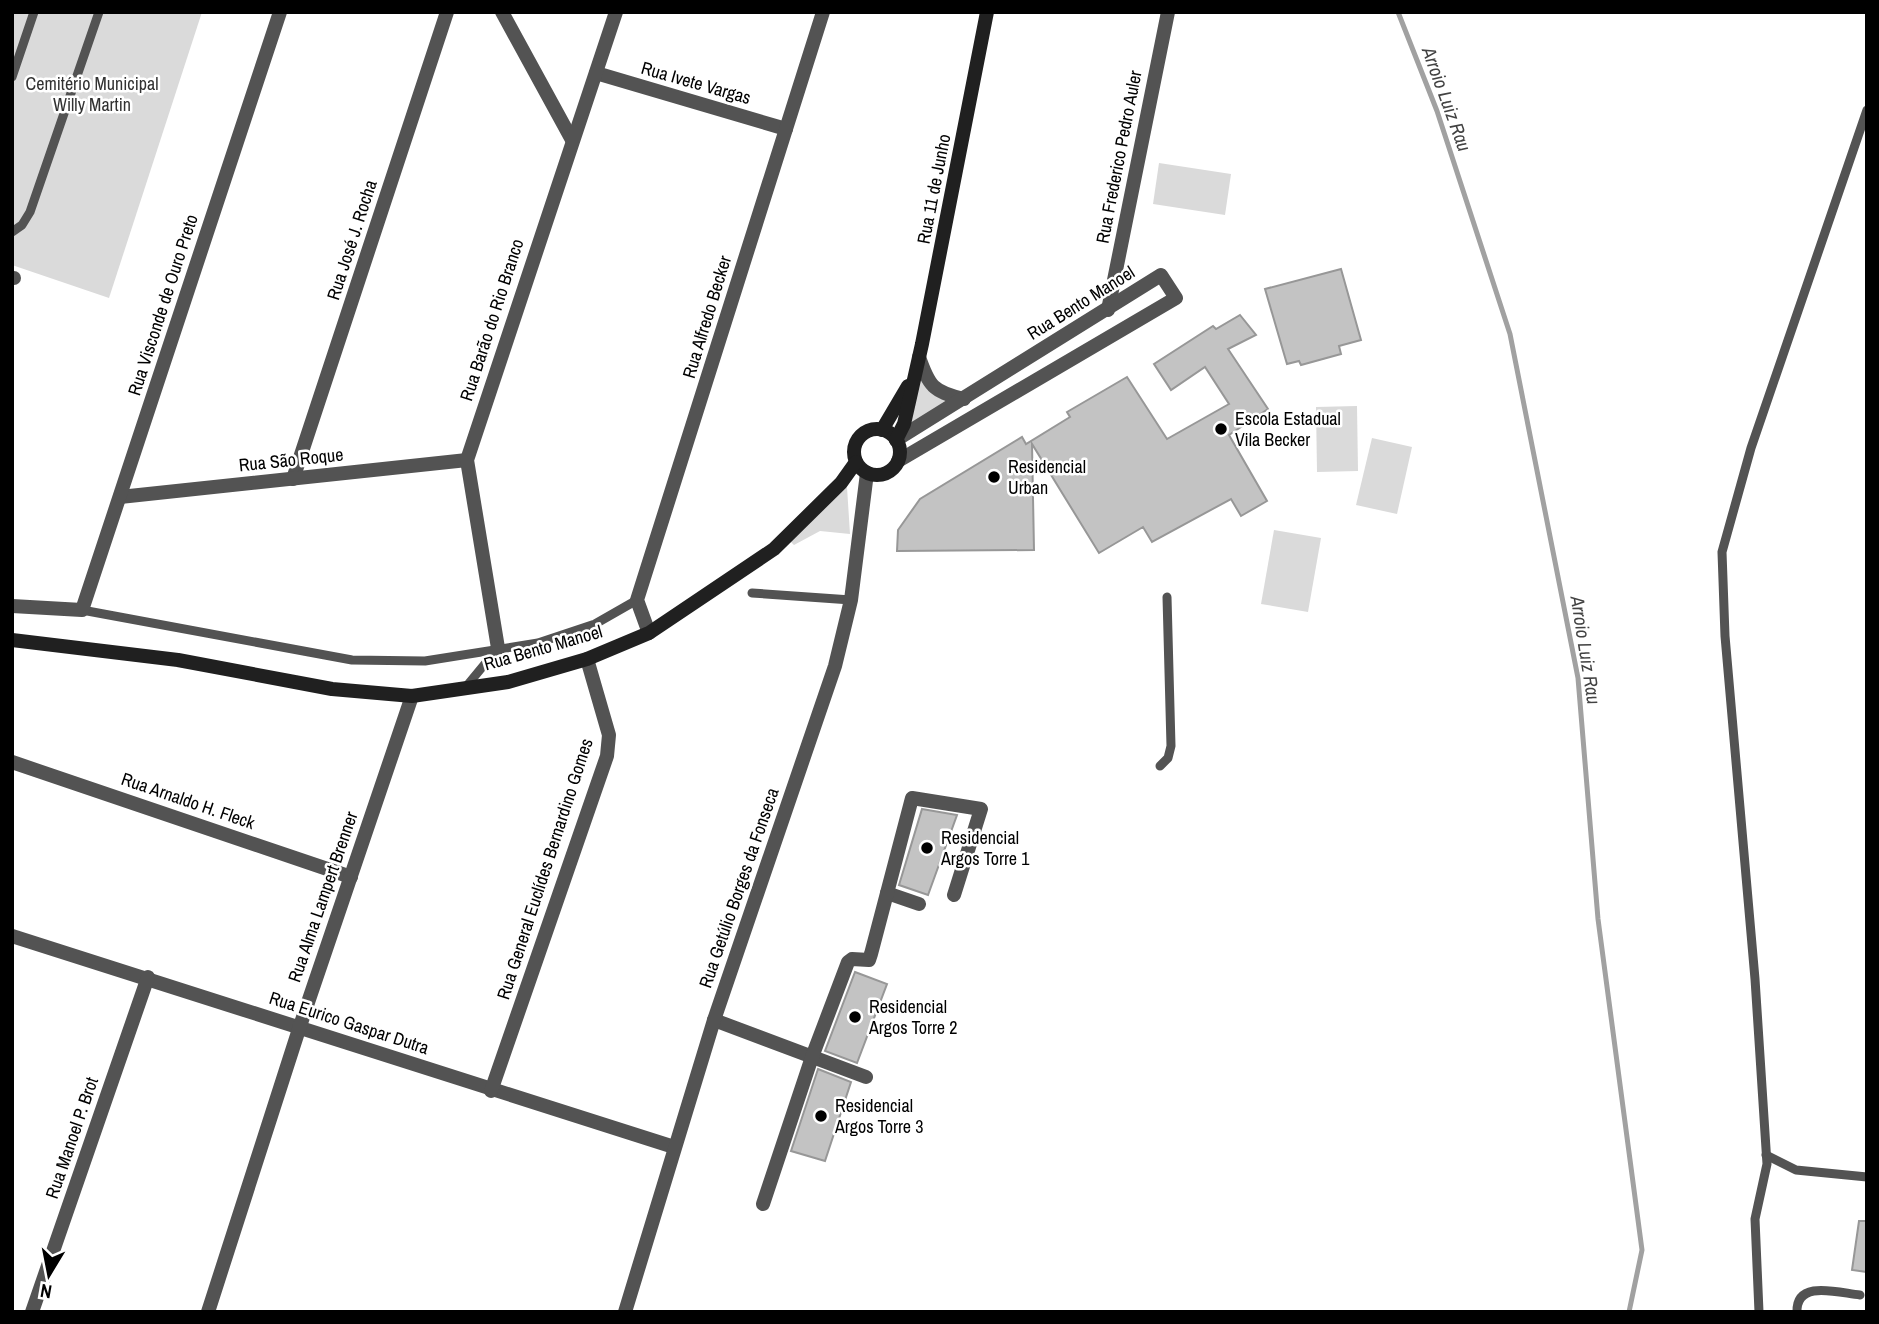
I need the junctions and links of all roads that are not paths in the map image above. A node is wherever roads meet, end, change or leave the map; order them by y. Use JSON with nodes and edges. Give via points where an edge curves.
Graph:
{"nodes":[{"id":1,"x":34,"y":12,"type":"edge"},
{"id":2,"x":99,"y":12,"type":"edge"},
{"id":3,"x":280,"y":12,"type":"edge"},
{"id":4,"x":447,"y":12,"type":"edge"},
{"id":5,"x":502,"y":12,"type":"edge"},
{"id":6,"x":616,"y":12,"type":"edge"},
{"id":7,"x":823,"y":12,"type":"edge"},
{"id":8,"x":987,"y":12,"type":"edge"},
{"id":9,"x":1168,"y":12,"type":"edge"},
{"id":10,"x":596,"y":73,"type":"junction"},
{"id":11,"x":12,"y":77,"type":"edge"},
{"id":12,"x":1867,"y":110,"type":"edge"},
{"id":13,"x":786,"y":129,"type":"junction"},
{"id":14,"x":572,"y":140,"type":"junction"},
{"id":15,"x":12,"y":232,"type":"edge"},
{"id":16,"x":1108,"y":310,"type":"junction"},
{"id":17,"x":919,"y":357,"type":"junction"},
{"id":18,"x":915,"y":373,"type":"junction"},
{"id":19,"x":964,"y":399,"type":"junction"},
{"id":20,"x":882,"y":430,"type":"junction"},
{"id":21,"x":896,"y":440,"type":"junction"},
{"id":22,"x":467,"y":460,"type":"junction"},
{"id":23,"x":898,"y":461,"type":"junction"},
{"id":24,"x":862,"y":467,"type":"junction"},
{"id":25,"x":293,"y":479,"type":"junction"},
{"id":26,"x":120,"y":497,"type":"junction"},
{"id":27,"x":752,"y":593,"type":"dead end"},
{"id":28,"x":1167,"y":597,"type":"dead end"},
{"id":29,"x":637,"y":600,"type":"junction"},
{"id":30,"x":851,"y":600,"type":"junction"},
{"id":31,"x":12,"y":606,"type":"edge"},
{"id":32,"x":82,"y":610,"type":"junction"},
{"id":33,"x":649,"y":633,"type":"junction"},
{"id":34,"x":12,"y":640,"type":"edge"},
{"id":35,"x":498,"y":648,"type":"junction"},
{"id":36,"x":587,"y":659,"type":"junction"},
{"id":37,"x":465,"y":688,"type":"junction"},
{"id":38,"x":412,"y":695,"type":"junction"},
{"id":39,"x":12,"y":762,"type":"edge"},
{"id":40,"x":1160,"y":766,"type":"dead end"},
{"id":41,"x":351,"y":877,"type":"junction"},
{"id":42,"x":887,"y":893,"type":"junction"},
{"id":43,"x":954,"y":895,"type":"dead end"},
{"id":44,"x":919,"y":904,"type":"dead end"},
{"id":45,"x":12,"y":936,"type":"edge"},
{"id":46,"x":148,"y":977,"type":"junction"},
{"id":47,"x":714,"y":1020,"type":"junction"},
{"id":48,"x":300,"y":1026,"type":"junction"},
{"id":49,"x":812,"y":1057,"type":"junction"},
{"id":50,"x":866,"y":1077,"type":"dead end"},
{"id":51,"x":491,"y":1091,"type":"junction"},
{"id":52,"x":674,"y":1147,"type":"junction"},
{"id":53,"x":1766,"y":1155,"type":"junction"},
{"id":54,"x":1867,"y":1177,"type":"edge"},
{"id":55,"x":764,"y":1205,"type":"dead end"},
{"id":56,"x":1860,"y":1295,"type":"dead end"},
{"id":57,"x":32,"y":1312,"type":"edge"},
{"id":58,"x":208,"y":1312,"type":"edge"},
{"id":59,"x":625,"y":1312,"type":"edge"},
{"id":60,"x":1759,"y":1312,"type":"edge"},
{"id":61,"x":1797,"y":1312,"type":"edge"}],
"edges":[{"from":1,"to":11,"type":"lane"},
{"from":2,"to":15,"type":"lane","via":[[30,212]]},
{"from":3,"to":26,"type":"street","name":"Rua Visconde de Ouro Preto"},
{"from":4,"to":25,"type":"street","name":"Rua José J. Rocha"},
{"from":5,"to":14,"type":"street"},
{"from":6,"to":10,"type":"street","name":"Rua Barão do Rio Branco"},
{"from":7,"to":13,"type":"street","name":"Rua Alfredo Becker"},
{"from":8,"to":17,"type":"main road","name":"Rua 11 de Junho"},
{"from":9,"to":16,"type":"street","name":"Rua Frederico Pedro Auler"},
{"from":10,"to":13,"type":"street","name":"Rua Ivete Vargas"},
{"from":10,"to":14,"type":"street","name":"Rua Barão do Rio Branco"},
{"from":12,"to":53,"type":"lane","via":[[1751,448],[1722,552]]},
{"from":13,"to":29,"type":"street","name":"Rua Alfredo Becker"},
{"from":14,"to":22,"type":"street","name":"Rua Barão do Rio Branco"},
{"from":16,"to":19,"type":"street","name":"Rua Bento Manoel"},
{"from":16,"to":23,"type":"street","name":"Rua Bento Manoel","via":[[1161,275],[1176,298]]},
{"from":17,"to":18,"type":"main road","name":"Rua 11 de Junho"},
{"from":17,"to":19,"type":"street","via":[[928,382]]},
{"from":18,"to":20,"type":"main road","name":"Rua 11 de Junho"},
{"from":18,"to":21,"type":"main road","name":"Rua 11 de Junho"},
{"from":19,"to":21,"type":"street","name":"Rua Bento Manoel"},
{"from":20,"to":21,"type":"main road"},
{"from":20,"to":24,"type":"main road","via":[[869,430],[857,440],[854,455]]},
{"from":21,"to":23,"type":"main road"},
{"from":22,"to":25,"type":"street","name":"Rua São Roque"},
{"from":22,"to":35,"type":"street","name":"Rua Barão do Rio Branco"},
{"from":23,"to":24,"type":"main road","via":[[882,474]]},
{"from":24,"to":30,"type":"street","name":"Rua Getúlio Borges da Fonseca"},
{"from":24,"to":33,"type":"main road","name":"Rua Bento Manoel","via":[[774,549]]},
{"from":25,"to":26,"type":"street","name":"Rua São Roque"},
{"from":26,"to":32,"type":"street","name":"Rua Visconde de Ouro Preto"},
{"from":27,"to":30,"type":"lane"},
{"from":28,"to":40,"type":"lane","via":[[1171,746]]},
{"from":29,"to":33,"type":"street"},
{"from":29,"to":35,"type":"lane","via":[[595,624],[538,643]]},
{"from":30,"to":47,"type":"street","name":"Rua Getúlio Borges da Fonseca","via":[[835,666]]},
{"from":31,"to":32,"type":"street"},
{"from":32,"to":35,"type":"lane","via":[[352,660],[425,661]]},
{"from":33,"to":36,"type":"main road","name":"Rua Bento Manoel"},
{"from":34,"to":38,"type":"main road","name":"Rua Bento Manoel","via":[[178,660],[332,689]]},
{"from":35,"to":37,"type":"lane"},
{"from":36,"to":37,"type":"main road","name":"Rua Bento Manoel","via":[[508,682]]},
{"from":36,"to":51,"type":"street","name":"Rua General Euclídes Bernardino Gomes","via":[[609,735],[607,757]]},
{"from":37,"to":38,"type":"main road","name":"Rua Bento Manoel"},
{"from":38,"to":41,"type":"street","name":"Rua Alma Lampert Brenner"},
{"from":39,"to":41,"type":"street","name":"Rua Arnaldo H. Fleck"},
{"from":41,"to":48,"type":"street","name":"Rua Alma Lampert Brenner"},
{"from":42,"to":43,"type":"street","via":[[912,797],[982,809]]},
{"from":42,"to":44,"type":"street"},
{"from":42,"to":49,"type":"street","via":[[869,960],[848,962]]},
{"from":45,"to":46,"type":"street","name":"Rua Eurico Gaspar Dutra"},
{"from":46,"to":48,"type":"street","name":"Rua Eurico Gaspar Dutra"},
{"from":46,"to":57,"type":"street","name":"Rua Manoel P. Brot"},
{"from":47,"to":49,"type":"street"},
{"from":47,"to":52,"type":"street","name":"Rua Getúlio Borges da Fonseca"},
{"from":48,"to":51,"type":"street","name":"Rua Eurico Gaspar Dutra"},
{"from":48,"to":58,"type":"street","name":"Rua Alma Lampert Brenner"},
{"from":49,"to":50,"type":"street"},
{"from":49,"to":55,"type":"street"},
{"from":51,"to":52,"type":"street","name":"Rua Eurico Gaspar Dutra"},
{"from":52,"to":59,"type":"street","name":"Rua Getúlio Borges da Fonseca"},
{"from":53,"to":54,"type":"lane","via":[[1796,1170]]},
{"from":53,"to":60,"type":"lane","via":[[1755,1219]]},
{"from":56,"to":61,"type":"lane","via":[[1804,1293]]}]}
